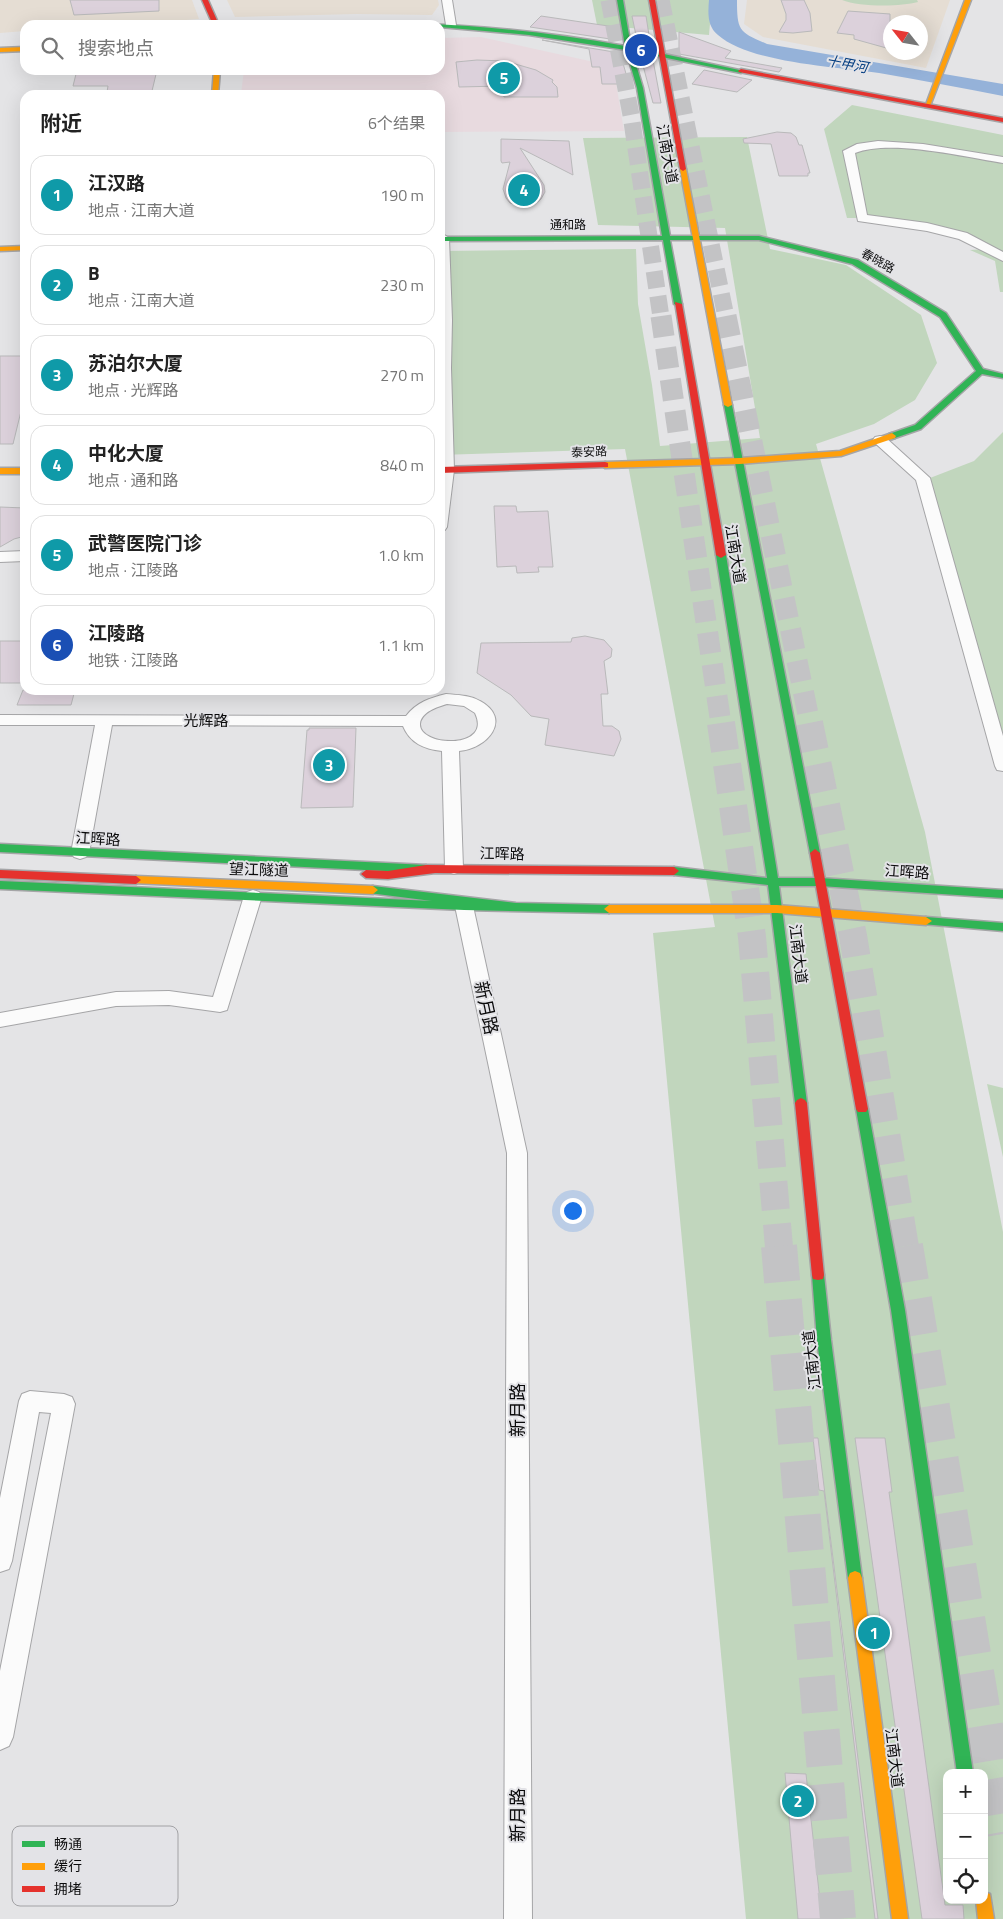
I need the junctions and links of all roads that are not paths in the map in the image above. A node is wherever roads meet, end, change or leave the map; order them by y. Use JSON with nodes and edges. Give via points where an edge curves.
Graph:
{"nodes":[{"id":1,"x":205,"y":0,"type":"edge"},
{"id":2,"x":447,"y":0,"type":"edge"},
{"id":3,"x":620,"y":0,"type":"edge"},
{"id":4,"x":652,"y":0,"type":"edge"},
{"id":5,"x":968,"y":0,"type":"edge"},
{"id":6,"x":214,"y":20,"type":"edge"},
{"id":7,"x":445,"y":25,"type":"edge"},
{"id":8,"x":451,"y":25,"type":"junction"},
{"id":9,"x":445,"y":33,"type":"edge"},
{"id":10,"x":20,"y":41,"type":"edge"},
{"id":11,"x":0,"y":43,"type":"edge"},
{"id":12,"x":628,"y":47,"type":"junction"},
{"id":13,"x":20,"y":49,"type":"edge"},
{"id":14,"x":0,"y":50,"type":"edge"},
{"id":15,"x":633,"y":59,"type":"junction"},
{"id":16,"x":665,"y":62,"type":"junction"},
{"id":17,"x":217,"y":75,"type":"edge"},
{"id":18,"x":215,"y":90,"type":"edge"},
{"id":19,"x":927,"y":106,"type":"junction"},
{"id":20,"x":1003,"y":120,"type":"edge"},
{"id":21,"x":1003,"y":129,"type":"edge"},
{"id":22,"x":1003,"y":160,"type":"edge"},
{"id":23,"x":445,"y":238,"type":"edge"},
{"id":24,"x":667,"y":239,"type":"junction"},
{"id":25,"x":696,"y":239,"type":"junction"},
{"id":26,"x":20,"y":248,"type":"edge"},
{"id":27,"x":0,"y":249,"type":"edge"},
{"id":28,"x":1003,"y":258,"type":"edge"},
{"id":29,"x":445,"y":304,"type":"edge"},
{"id":30,"x":445,"y":344,"type":"edge"},
{"id":31,"x":980,"y":371,"type":"junction"},
{"id":32,"x":1003,"y":376,"type":"edge"},
{"id":33,"x":880,"y":440,"type":"junction"},
{"id":34,"x":740,"y":461,"type":"junction"},
{"id":35,"x":706,"y":462,"type":"junction"},
{"id":36,"x":445,"y":470,"type":"edge"},
{"id":37,"x":0,"y":471,"type":"edge"},
{"id":38,"x":20,"y":471,"type":"edge"},
{"id":39,"x":0,"y":556,"type":"edge"},
{"id":40,"x":20,"y":556,"type":"edge"},
{"id":41,"x":0,"y":720,"type":"edge"},
{"id":42,"x":104,"y":721,"type":"junction"},
{"id":43,"x":412,"y":721,"type":"junction"},
{"id":44,"x":450,"y":746,"type":"junction"},
{"id":45,"x":1003,"y":766,"type":"edge"},
{"id":46,"x":0,"y":848,"type":"edge"},
{"id":47,"x":80,"y":853,"type":"junction"},
{"id":48,"x":56,"y":862,"type":"dead end"},
{"id":49,"x":454,"y":868,"type":"junction"},
{"id":50,"x":436,"y":869,"type":"junction"},
{"id":51,"x":0,"y":874,"type":"edge"},
{"id":52,"x":772,"y":882,"type":"junction"},
{"id":53,"x":820,"y":882,"type":"junction"},
{"id":54,"x":0,"y":885,"type":"edge"},
{"id":55,"x":1003,"y":894,"type":"edge"},
{"id":56,"x":253,"y":896,"type":"junction"},
{"id":57,"x":464,"y":906,"type":"junction"},
{"id":58,"x":516,"y":907,"type":"junction"},
{"id":59,"x":777,"y":909,"type":"junction"},
{"id":60,"x":827,"y":914,"type":"junction"},
{"id":61,"x":1003,"y":927,"type":"edge"},
{"id":62,"x":0,"y":1020,"type":"edge"},
{"id":63,"x":0,"y":1561,"type":"edge"},
{"id":64,"x":0,"y":1737,"type":"edge"},
{"id":65,"x":964,"y":1769,"type":"edge"},
{"id":66,"x":984,"y":1904,"type":"edge"},
{"id":67,"x":518,"y":1919,"type":"edge"},
{"id":68,"x":900,"y":1919,"type":"edge"},
{"id":69,"x":986,"y":1919,"type":"edge"}],
"edges":[{"from":1,"to":6,"type":"main road"},
{"from":2,"to":8,"type":"street"},
{"from":3,"to":12,"type":"main road","name":"江南大道"},
{"from":4,"to":16,"type":"main road","name":"江南大道"},
{"from":5,"to":19,"type":"main road"},
{"from":7,"to":8,"type":"main road"},
{"from":8,"to":12,"type":"main road"},
{"from":9,"to":15,"type":"main road","via":[[532,40]]},
{"from":10,"to":11,"type":"main road"},
{"from":12,"to":15,"type":"main road","name":"江南大道"},
{"from":12,"to":16,"type":"main road"},
{"from":13,"to":14,"type":"main road"},
{"from":15,"to":16,"type":"main road"},
{"from":15,"to":24,"type":"main road","name":"江南大道"},
{"from":16,"to":19,"type":"main road"},
{"from":16,"to":21,"type":"main road"},
{"from":16,"to":25,"type":"main road","name":"江南大道"},
{"from":17,"to":18,"type":"main road"},
{"from":19,"to":20,"type":"main road"},
{"from":22,"to":28,"type":"street","via":[[875,144],[849,151],[862,218],[927,226],[963,236]]},
{"from":23,"to":24,"type":"main road","name":"通和路"},
{"from":24,"to":25,"type":"main road","name":"通和路"},
{"from":24,"to":35,"type":"main road","name":"江南大道"},
{"from":25,"to":31,"type":"main road","name":"春晓路","via":[[759,238],[855,262],[943,315]]},
{"from":25,"to":34,"type":"main road","name":"江南大道"},
{"from":26,"to":27,"type":"main road"},
{"from":29,"to":30,"type":"street"},
{"from":31,"to":32,"type":"main road"},
{"from":31,"to":33,"type":"main road","via":[[918,427]]},
{"from":33,"to":34,"type":"main road","via":[[841,453]]},
{"from":33,"to":45,"type":"street","via":[[923,478]]},
{"from":34,"to":35,"type":"main road","name":"泰安路"},
{"from":34,"to":53,"type":"main road","name":"江南大道"},
{"from":35,"to":36,"type":"main road","name":"泰安路"},
{"from":35,"to":52,"type":"main road","name":"江南大道"},
{"from":37,"to":38,"type":"main road"},
{"from":39,"to":40,"type":"street"},
{"from":41,"to":42,"type":"street","name":"光辉路"},
{"from":42,"to":43,"type":"street","name":"光辉路"},
{"from":42,"to":47,"type":"street"},
{"from":43,"to":44,"type":"street","via":[[412,729],[426,743]]},
{"from":43,"to":44,"type":"street","via":[[423,706],[446,699],[471,703],[480,708],[486,715],[486,730],[473,742]]},
{"from":44,"to":49,"type":"street"},
{"from":46,"to":47,"type":"main road","name":"江晖路"},
{"from":47,"to":50,"type":"main road","name":"江晖路"},
{"from":48,"to":50,"type":"main road","name":"望江隧道","via":[[388,875]]},
{"from":49,"to":50,"type":"main road","name":"江晖路"},
{"from":49,"to":52,"type":"main road","name":"江晖路","via":[[682,871]]},
{"from":51,"to":58,"type":"main road","name":"望江隧道","via":[[383,890]]},
{"from":52,"to":53,"type":"main road","name":"江晖路"},
{"from":52,"to":59,"type":"main road","name":"江南大道"},
{"from":53,"to":55,"type":"main road","name":"江晖路"},
{"from":53,"to":60,"type":"main road","name":"江南大道"},
{"from":54,"to":56,"type":"main road"},
{"from":56,"to":57,"type":"main road"},
{"from":56,"to":62,"type":"street","via":[[220,1005],[169,998],[116,999]]},
{"from":57,"to":58,"type":"main road"},
{"from":57,"to":67,"type":"street","name":"新月路","via":[[517,1154]]},
{"from":58,"to":59,"type":"main road"},
{"from":59,"to":60,"type":"main road"},
{"from":59,"to":68,"type":"main road","name":"江南大道","via":[[807,1150],[824,1340]]},
{"from":60,"to":61,"type":"main road"},
{"from":60,"to":65,"type":"main road","name":"江南大道","via":[[898,1310]]},
{"from":63,"to":64,"type":"street","via":[[30,1401],[64,1404]]},
{"from":66,"to":69,"type":"main road"}]}
